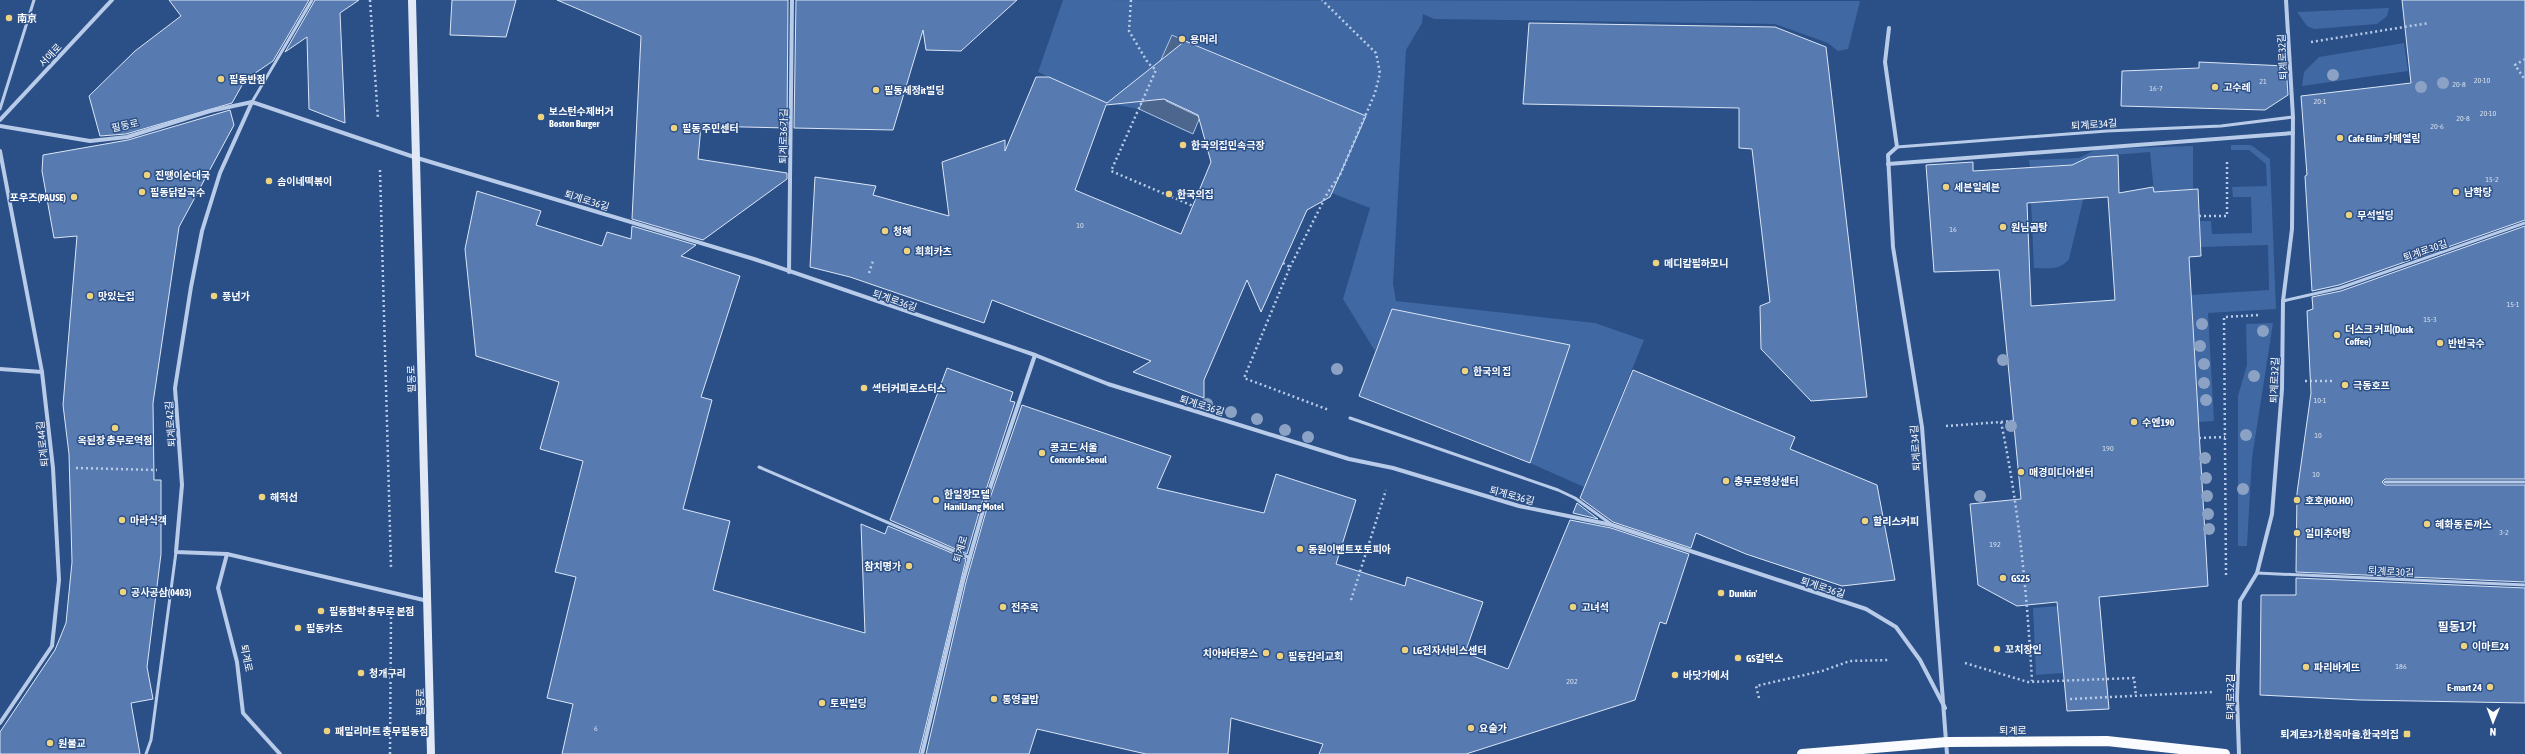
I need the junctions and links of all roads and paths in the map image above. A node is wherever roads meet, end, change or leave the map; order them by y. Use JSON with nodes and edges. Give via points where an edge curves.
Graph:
{"nodes":[{"id":1,"x":34,"y":0,"type":"edge"},
{"id":2,"x":112,"y":0,"type":"edge"},
{"id":3,"x":312,"y":0,"type":"edge"},
{"id":4,"x":370,"y":0,"type":"edge"},
{"id":5,"x":412,"y":0,"type":"edge"},
{"id":6,"x":792,"y":0,"type":"edge"},
{"id":7,"x":1131,"y":0,"type":"edge"},
{"id":8,"x":1322,"y":0,"type":"edge"},
{"id":9,"x":2286,"y":0,"type":"edge"},
{"id":10,"x":2429,"y":23,"type":"dead end"},
{"id":11,"x":1889,"y":28,"type":"dead end"},
{"id":12,"x":2289,"y":46,"type":"junction"},
{"id":13,"x":2525,"y":59,"type":"edge"},
{"id":14,"x":2525,"y":80,"type":"edge"},
{"id":15,"x":252,"y":102,"type":"junction"},
{"id":16,"x":0,"y":109,"type":"edge"},
{"id":17,"x":2293,"y":117,"type":"junction"},
{"id":18,"x":0,"y":120,"type":"edge"},
{"id":19,"x":0,"y":126,"type":"edge"},
{"id":20,"x":2292,"y":133,"type":"junction"},
{"id":21,"x":380,"y":145,"type":"junction"},
{"id":22,"x":1897,"y":146,"type":"junction"},
{"id":23,"x":0,"y":151,"type":"edge"},
{"id":24,"x":414,"y":157,"type":"junction"},
{"id":25,"x":1888,"y":164,"type":"junction"},
{"id":26,"x":2227,"y":166,"type":"dead end"},
{"id":27,"x":1193,"y":206,"type":"dead end"},
{"id":28,"x":2199,"y":216,"type":"dead end"},
{"id":29,"x":2525,"y":223,"type":"edge"},
{"id":30,"x":1283,"y":263,"type":"dead end"},
{"id":31,"x":1290,"y":266,"type":"junction"},
{"id":32,"x":789,"y":272,"type":"junction"},
{"id":33,"x":2283,"y":301,"type":"junction"},
{"id":34,"x":2245,"y":315,"type":"dead end"},
{"id":35,"x":1035,"y":355,"type":"junction"},
{"id":36,"x":0,"y":369,"type":"edge"},
{"id":37,"x":42,"y":372,"type":"junction"},
{"id":38,"x":1350,"y":418,"type":"joint"},
{"id":39,"x":2014,"y":421,"type":"dead end"},
{"id":40,"x":2001,"y":422,"type":"junction"},
{"id":41,"x":1922,"y":427,"type":"junction"},
{"id":42,"x":2225,"y":437,"type":"junction"},
{"id":43,"x":2199,"y":438,"type":"dead end"},
{"id":44,"x":759,"y":466,"type":"dead end"},
{"id":45,"x":53,"y":468,"type":"junction"},
{"id":46,"x":1393,"y":468,"type":"junction"},
{"id":47,"x":181,"y":471,"type":"junction"},
{"id":48,"x":2385,"y":482,"type":"dead end"},
{"id":49,"x":2525,"y":482,"type":"edge"},
{"id":50,"x":1612,"y":525,"type":"junction"},
{"id":51,"x":176,"y":552,"type":"junction"},
{"id":52,"x":227,"y":554,"type":"junction"},
{"id":53,"x":970,"y":558,"type":"junction"},
{"id":54,"x":2257,"y":573,"type":"junction"},
{"id":55,"x":2226,"y":578,"type":"dead end"},
{"id":56,"x":2525,"y":585,"type":"edge"},
{"id":57,"x":391,"y":592,"type":"junction"},
{"id":58,"x":1351,"y":600,"type":"dead end"},
{"id":59,"x":428,"y":601,"type":"junction"},
{"id":60,"x":1920,"y":660,"type":"junction"},
{"id":61,"x":1941,"y":661,"type":"junction"},
{"id":62,"x":2032,"y":681,"type":"junction"},
{"id":63,"x":2216,"y":690,"type":"dead end"},
{"id":64,"x":2136,"y":696,"type":"junction"},
{"id":65,"x":1759,"y":698,"type":"dead end"},
{"id":66,"x":2070,"y":699,"type":"dead end"},
{"id":67,"x":1945,"y":708,"type":"junction"},
{"id":68,"x":0,"y":722,"type":"edge"},
{"id":69,"x":1947,"y":742,"type":"junction"},
{"id":70,"x":146,"y":754,"type":"edge"},
{"id":71,"x":280,"y":754,"type":"edge"},
{"id":72,"x":390,"y":754,"type":"edge"},
{"id":73,"x":431,"y":754,"type":"edge"},
{"id":74,"x":922,"y":754,"type":"edge"},
{"id":75,"x":1802,"y":754,"type":"edge"},
{"id":76,"x":1947,"y":754,"type":"edge"},
{"id":77,"x":2225,"y":754,"type":"edge"},
{"id":78,"x":2239,"y":754,"type":"edge"}],
"edges":[{"from":1,"to":16,"type":"lane"},
{"from":2,"to":18,"type":"street","name":"서애로"},
{"from":3,"to":15,"type":"lane"},
{"from":4,"to":21,"type":"path"},
{"from":5,"to":24,"type":"street","name":"필동로"},
{"from":6,"to":32,"type":"street","name":"퇴계로36가길"},
{"from":7,"to":27,"type":"path","via":[[1129,31],[1148,63],[1156,70],[1111,171]]},
{"from":8,"to":31,"type":"path","via":[[1376,54],[1380,73],[1376,93],[1340,175],[1328,192]]},
{"from":9,"to":12,"type":"street","name":"퇴계로32길"},
{"from":10,"to":12,"type":"path"},
{"from":11,"to":22,"type":"street","via":[[1885,62]]},
{"from":12,"to":17,"type":"street","name":"퇴계로32길"},
{"from":13,"to":14,"type":"path","via":[[2516,65]]},
{"from":15,"to":19,"type":"street","name":"필동로","via":[[210,111],[128,137],[90,141]]},
{"from":15,"to":21,"type":"street"},
{"from":15,"to":47,"type":"street","name":"퇴계로42길","via":[[220,173],[202,231],[175,388]]},
{"from":17,"to":20,"type":"street","name":"퇴계로32길"},
{"from":17,"to":22,"type":"lane","name":"퇴계로34길","via":[[2221,126],[2107,131]]},
{"from":20,"to":25,"type":"street"},
{"from":20,"to":33,"type":"street","name":"퇴계로32길","via":[[2292,229]]},
{"from":21,"to":24,"type":"street"},
{"from":21,"to":57,"type":"path"},
{"from":22,"to":25,"type":"street","name":"퇴계로34길","via":[[1888,155]]},
{"from":23,"to":37,"type":"street","name":"퇴계로44길"},
{"from":24,"to":32,"type":"street","name":"퇴계로36길"},
{"from":24,"to":59,"type":"street","name":"필동로"},
{"from":25,"to":41,"type":"street","name":"퇴계로34길","via":[[1893,247]]},
{"from":26,"to":28,"type":"path","via":[[2227,216]]},
{"from":29,"to":33,"type":"lane","name":"퇴계로30길","via":[[2340,288]]},
{"from":30,"to":31,"type":"path"},
{"from":31,"to":38,"type":"path","via":[[1244,378]]},
{"from":32,"to":35,"type":"street","name":"퇴계로36길"},
{"from":33,"to":54,"type":"street","name":"퇴계로32길","via":[[2282,389],[2272,514]]},
{"from":34,"to":42,"type":"path","via":[[2224,317]]},
{"from":35,"to":46,"type":"street","name":"퇴계로36길","via":[[1108,384],[1350,459]]},
{"from":35,"to":53,"type":"street","name":"퇴계로","via":[[986,500]]},
{"from":36,"to":37,"type":"street"},
{"from":37,"to":45,"type":"street","name":"퇴계로44길"},
{"from":38,"to":50,"type":"lane","via":[[1558,490],[1575,498]]},
{"from":39,"to":40,"type":"path"},
{"from":40,"to":41,"type":"path"},
{"from":40,"to":62,"type":"path","via":[[2015,488],[2027,595]]},
{"from":41,"to":61,"type":"street","name":"퇴계로34길"},
{"from":42,"to":43,"type":"path"},
{"from":42,"to":55,"type":"path"},
{"from":44,"to":53,"type":"lane"},
{"from":45,"to":47,"type":"path"},
{"from":45,"to":68,"type":"street","name":"퇴계로44길","via":[[59,580],[52,646]]},
{"from":46,"to":50,"type":"street","name":"퇴계로36길","via":[[1520,506]]},
{"from":46,"to":58,"type":"path"},
{"from":47,"to":51,"type":"street","name":"퇴계로42길"},
{"from":48,"to":49,"type":"lane"},
{"from":50,"to":60,"type":"street","name":"퇴계로36길","via":[[1866,609],[1896,627]]},
{"from":51,"to":52,"type":"street"},
{"from":51,"to":70,"type":"lane","name":"퇴계로42길","via":[[151,740]]},
{"from":52,"to":57,"type":"street"},
{"from":52,"to":71,"type":"street","name":"퇴계로","via":[[218,588],[237,662],[243,713]]},
{"from":53,"to":74,"type":"street","name":"퇴계로"},
{"from":54,"to":56,"type":"lane","name":"퇴계로30길"},
{"from":54,"to":78,"type":"street","name":"퇴계로32길","via":[[2240,601],[2237,698]]},
{"from":57,"to":59,"type":"street"},
{"from":57,"to":72,"type":"path"},
{"from":59,"to":73,"type":"street","name":"필동로"},
{"from":60,"to":65,"type":"path","via":[[1850,661],[1822,671],[1756,686]]},
{"from":60,"to":67,"type":"street","name":"퇴계로36길"},
{"from":61,"to":62,"type":"path","via":[[1963,663]]},
{"from":61,"to":67,"type":"street","name":"퇴계로34길"},
{"from":62,"to":64,"type":"path","via":[[2134,678]]},
{"from":63,"to":64,"type":"path","via":[[2210,693]]},
{"from":64,"to":66,"type":"path"},
{"from":67,"to":69,"type":"street","name":"퇴계로34길"},
{"from":69,"to":75,"type":"main road","name":"퇴계로"},
{"from":69,"to":76,"type":"street","name":"퇴계로34길"},
{"from":69,"to":77,"type":"main road","name":"퇴계로","via":[[2107,741]]}]}
